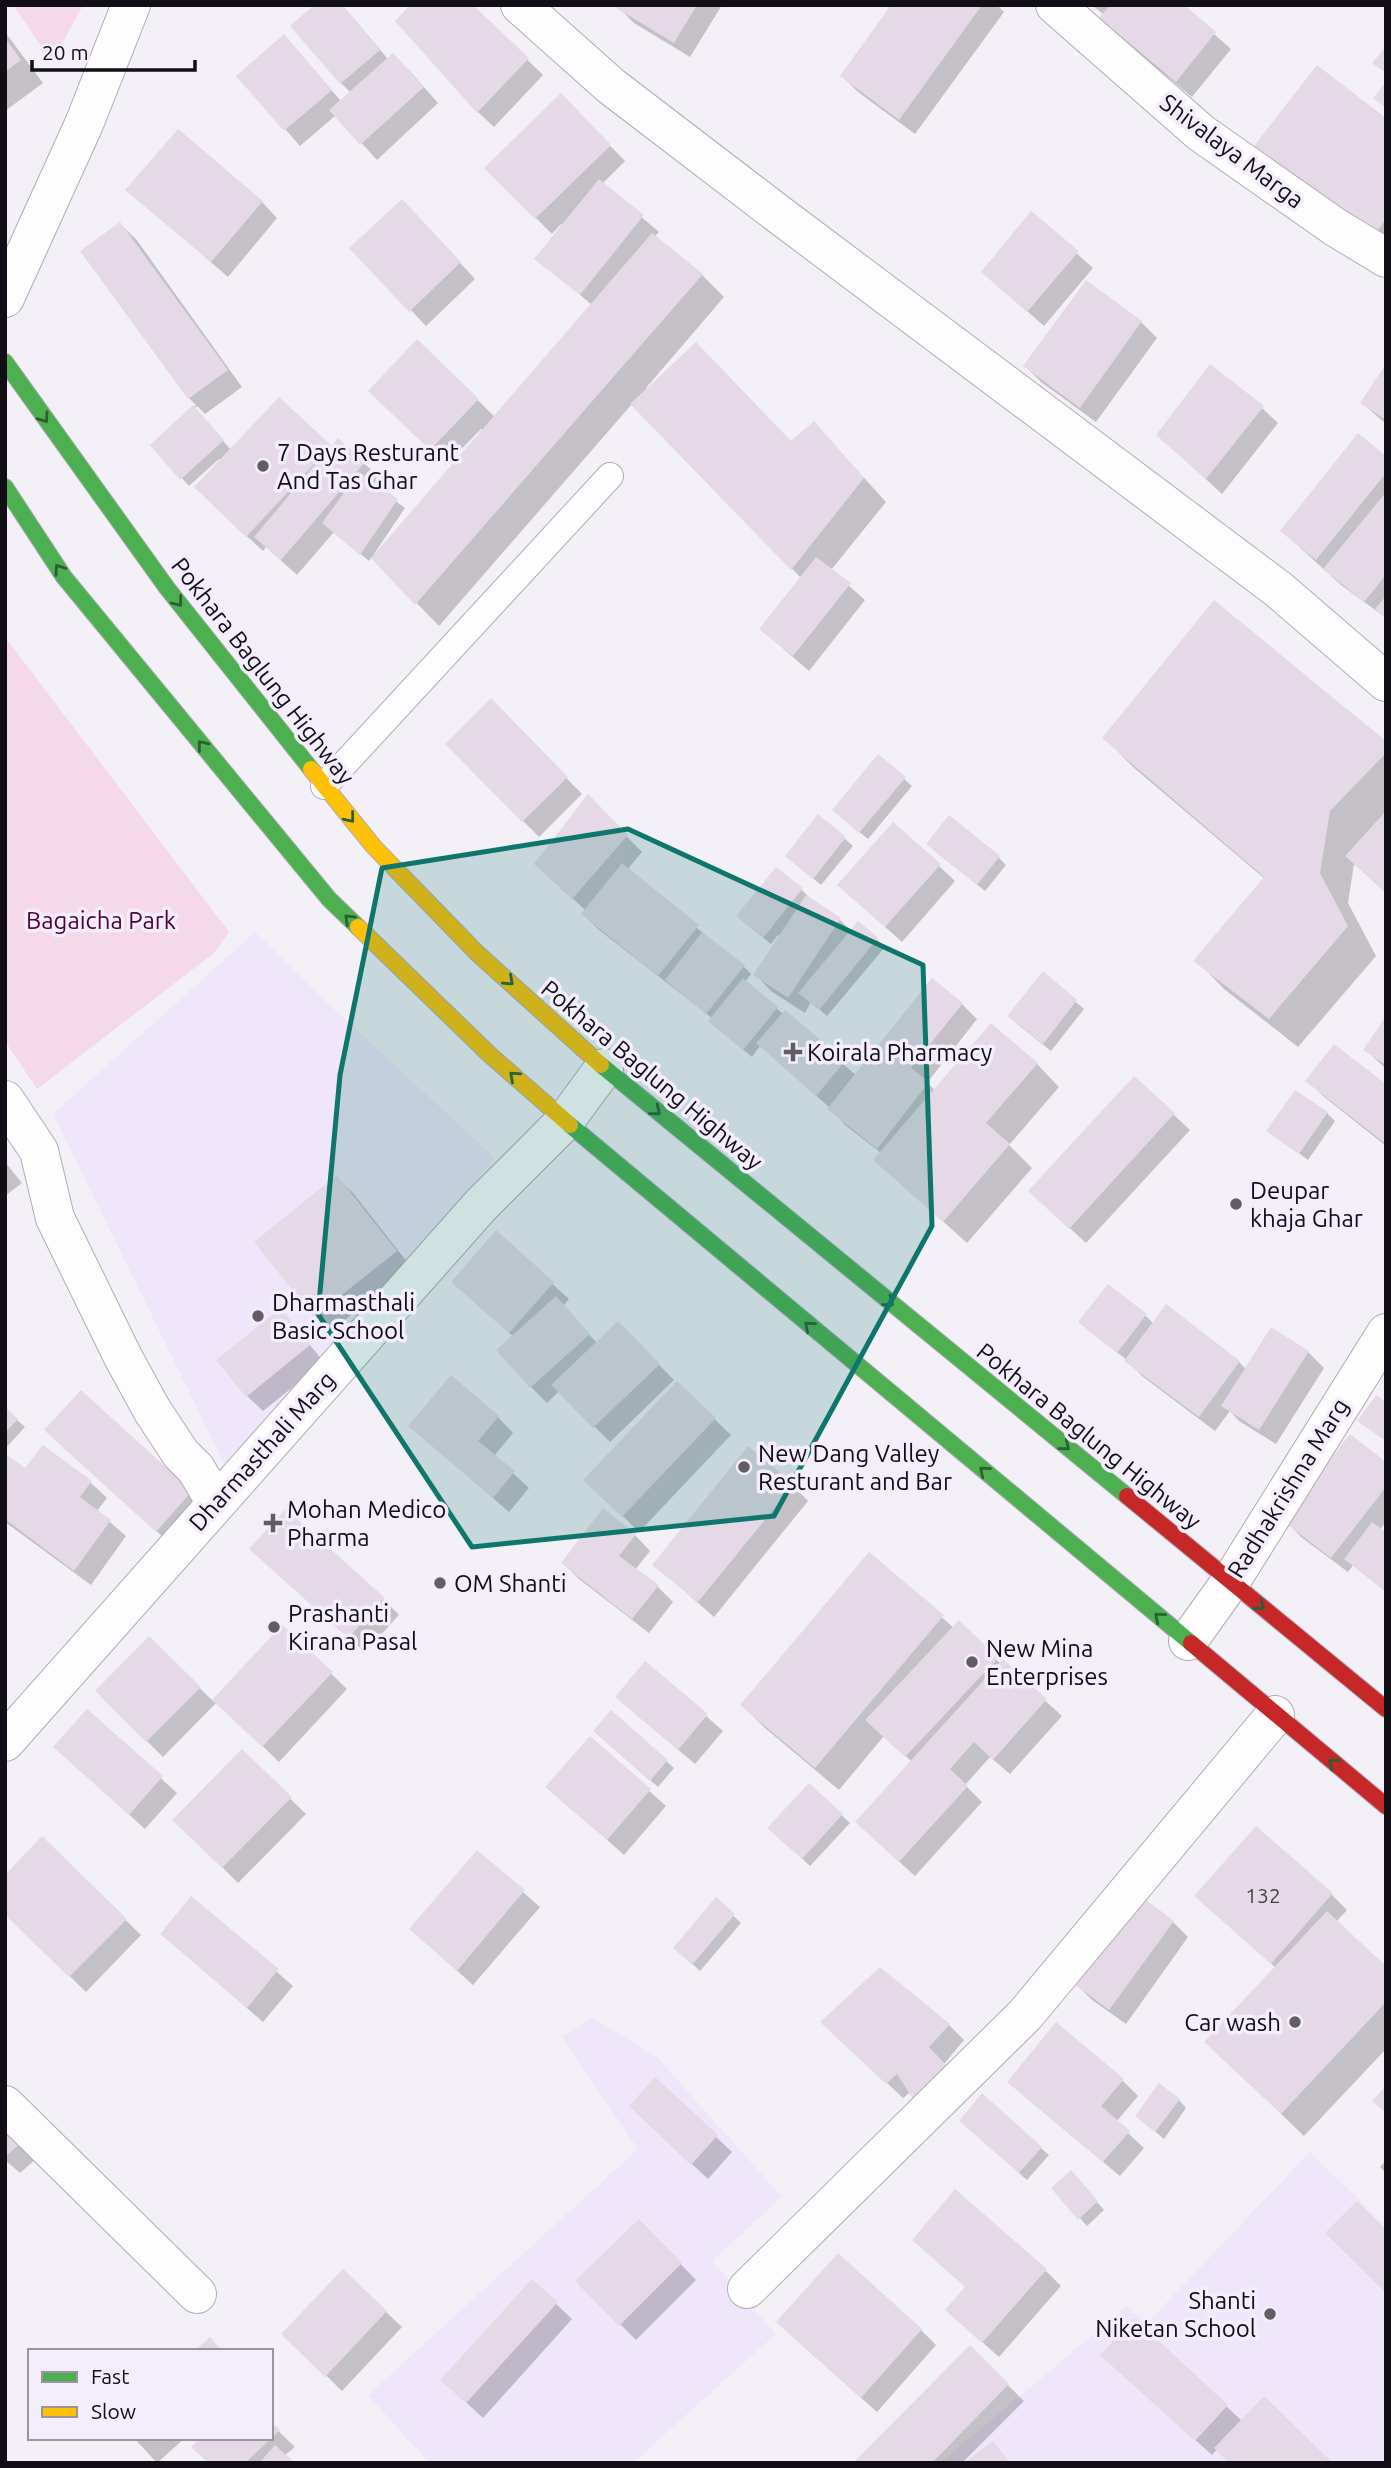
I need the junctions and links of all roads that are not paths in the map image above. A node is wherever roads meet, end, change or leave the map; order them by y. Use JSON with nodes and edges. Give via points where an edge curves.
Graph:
{"nodes":[{"id":1,"x":131,"y":5,"type":"edge"},
{"id":2,"x":520,"y":5,"type":"edge"},
{"id":3,"x":1055,"y":5,"type":"edge"},
{"id":4,"x":1386,"y":258,"type":"edge"},
{"id":5,"x":5,"y":298,"type":"edge"},
{"id":6,"x":5,"y":362,"type":"edge"},
{"id":7,"x":610,"y":476,"type":"dead end"},
{"id":8,"x":5,"y":487,"type":"edge"},
{"id":9,"x":1386,"y":682,"type":"edge"},
{"id":10,"x":324,"y":786,"type":"junction"},
{"id":11,"x":604,"y":1068,"type":"junction"},
{"id":12,"x":5,"y":1100,"type":"edge"},
{"id":13,"x":565,"y":1121,"type":"junction"},
{"id":14,"x":1386,"y":1333,"type":"edge"},
{"id":15,"x":216,"y":1503,"type":"junction"},
{"id":16,"x":1231,"y":1581,"type":"junction"},
{"id":17,"x":1188,"y":1641,"type":"junction"},
{"id":18,"x":1386,"y":1709,"type":"edge"},
{"id":19,"x":1275,"y":1716,"type":"junction"},
{"id":20,"x":5,"y":1742,"type":"edge"},
{"id":21,"x":1386,"y":1806,"type":"edge"},
{"id":22,"x":5,"y":2105,"type":"edge"},
{"id":23,"x":747,"y":2289,"type":"dead end"},
{"id":24,"x":197,"y":2294,"type":"dead end"}],
"edges":[{"from":1,"to":5,"type":"street","via":[[84,124]]},
{"from":2,"to":9,"type":"street","via":[[611,86],[1278,589]]},
{"from":3,"to":4,"type":"street","name":"Shivalaya Marga","via":[[1201,133]]},
{"from":6,"to":10,"type":"highway","name":"Pokhara Baglung Highway","one_way":true,"via":[[167,588]]},
{"from":7,"to":10,"type":"lane"},
{"from":13,"to":8,"type":"highway","one_way":true,"via":[[329,899],[64,577]]},
{"from":10,"to":11,"type":"highway","name":"Pokhara Baglung Highway","one_way":true,"via":[[373,847],[477,953]]},
{"from":11,"to":13,"type":"street","name":"Dharmasthali Marg"},
{"from":11,"to":16,"type":"highway","name":"Pokhara Baglung Highway","one_way":true},
{"from":12,"to":15,"type":"street","via":[[39,1151],[55,1218],[123,1357],[152,1410]]},
{"from":13,"to":15,"type":"street","name":"Dharmasthali Marg","via":[[481,1205]]},
{"from":17,"to":13,"type":"highway","one_way":true},
{"from":14,"to":16,"type":"street","name":"Radhakrishna Marg"},
{"from":15,"to":20,"type":"street","name":"Dharmasthali Marg"},
{"from":16,"to":17,"type":"street","name":"Radhakrishna Marg"},
{"from":16,"to":18,"type":"highway","name":"Pokhara Baglung Highway","one_way":true},
{"from":17,"to":19,"type":"highway"},
{"from":21,"to":19,"type":"highway","one_way":true},
{"from":19,"to":23,"type":"street","via":[[1025,2015]]},
{"from":22,"to":24,"type":"street"}]}
